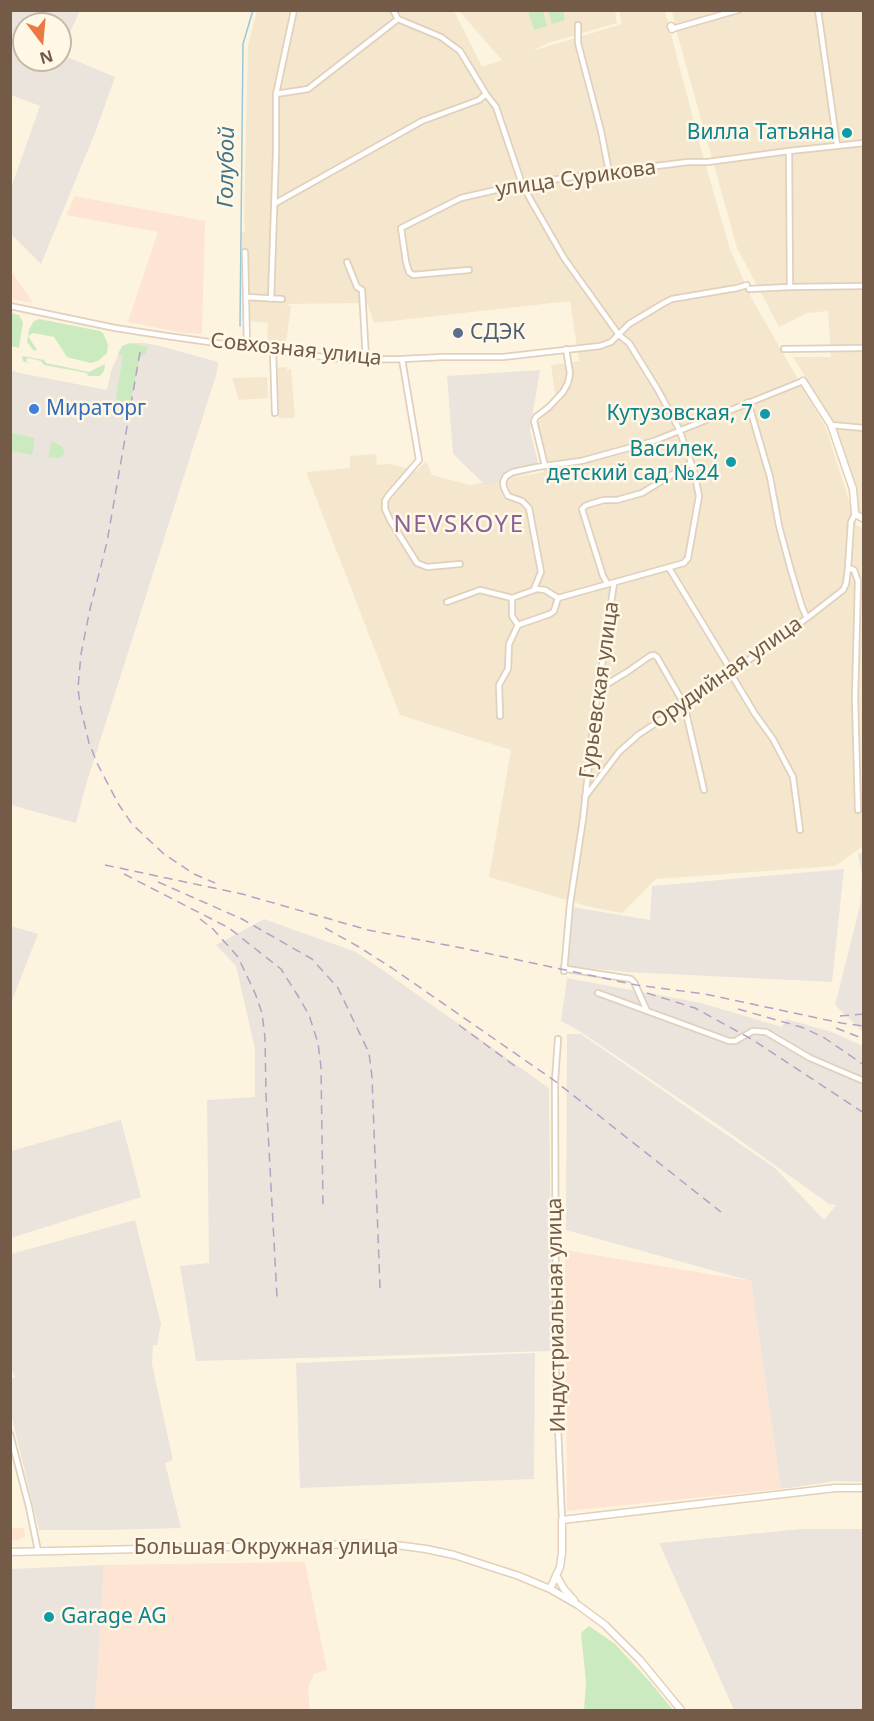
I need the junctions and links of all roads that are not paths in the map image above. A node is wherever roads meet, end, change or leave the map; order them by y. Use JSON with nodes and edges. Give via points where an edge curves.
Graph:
{"nodes":[{"id":1,"x":294,"y":10,"type":"edge"},
{"id":2,"x":393,"y":10,"type":"edge"},
{"id":3,"x":738,"y":10,"type":"edge"},
{"id":4,"x":818,"y":10,"type":"edge"},
{"id":5,"x":398,"y":19,"type":"junction"},
{"id":6,"x":578,"y":25,"type":"dead end"},
{"id":7,"x":672,"y":27,"type":"dead end"},
{"id":8,"x":276,"y":94,"type":"junction"},
{"id":9,"x":486,"y":94,"type":"junction"},
{"id":10,"x":864,"y":143,"type":"edge"},
{"id":11,"x":837,"y":145,"type":"junction"},
{"id":12,"x":789,"y":151,"type":"junction"},
{"id":13,"x":609,"y":172,"type":"junction"},
{"id":14,"x":522,"y":184,"type":"junction"},
{"id":15,"x":274,"y":204,"type":"junction"},
{"id":16,"x":245,"y":252,"type":"dead end"},
{"id":17,"x":347,"y":262,"type":"dead end"},
{"id":18,"x":469,"y":270,"type":"dead end"},
{"id":19,"x":790,"y":286,"type":"junction"},
{"id":20,"x":864,"y":286,"type":"edge"},
{"id":21,"x":246,"y":297,"type":"junction"},
{"id":22,"x":271,"y":298,"type":"junction"},
{"id":23,"x":282,"y":299,"type":"dead end"},
{"id":24,"x":10,"y":306,"type":"edge"},
{"id":25,"x":619,"y":335,"type":"junction"},
{"id":26,"x":247,"y":347,"type":"junction"},
{"id":27,"x":864,"y":348,"type":"edge"},
{"id":28,"x":566,"y":349,"type":"junction"},
{"id":29,"x":784,"y":349,"type":"dead end"},
{"id":30,"x":273,"y":351,"type":"junction"},
{"id":31,"x":366,"y":359,"type":"junction"},
{"id":32,"x":402,"y":359,"type":"junction"},
{"id":33,"x":803,"y":381,"type":"joint"},
{"id":34,"x":748,"y":402,"type":"junction"},
{"id":35,"x":275,"y":413,"type":"dead end"},
{"id":36,"x":831,"y":424,"type":"junction"},
{"id":37,"x":864,"y":428,"type":"edge"},
{"id":38,"x":679,"y":429,"type":"junction"},
{"id":39,"x":691,"y":463,"type":"junction"},
{"id":40,"x":545,"y":466,"type":"junction"},
{"id":41,"x":855,"y":514,"type":"junction"},
{"id":42,"x":864,"y":519,"type":"edge"},
{"id":43,"x":460,"y":564,"type":"dead end"},
{"id":44,"x":669,"y":568,"type":"junction"},
{"id":45,"x":848,"y":568,"type":"junction"},
{"id":46,"x":608,"y":583,"type":"junction"},
{"id":47,"x":614,"y":583,"type":"junction"},
{"id":48,"x":534,"y":590,"type":"junction"},
{"id":49,"x":558,"y":597,"type":"junction"},
{"id":50,"x":512,"y":598,"type":"junction"},
{"id":51,"x":447,"y":602,"type":"dead end"},
{"id":52,"x":807,"y":618,"type":"junction"},
{"id":53,"x":518,"y":625,"type":"junction"},
{"id":54,"x":732,"y":672,"type":"junction"},
{"id":55,"x":598,"y":689,"type":"junction"},
{"id":56,"x":684,"y":704,"type":"junction"},
{"id":57,"x":500,"y":716,"type":"dead end"},
{"id":58,"x":704,"y":789,"type":"dead end"},
{"id":59,"x":585,"y":797,"type":"junction"},
{"id":60,"x":858,"y":810,"type":"dead end"},
{"id":61,"x":800,"y":830,"type":"dead end"},
{"id":62,"x":598,"y":993,"type":"dead end"},
{"id":63,"x":647,"y":1011,"type":"junction"},
{"id":64,"x":558,"y":1039,"type":"dead end"},
{"id":65,"x":864,"y":1081,"type":"edge"},
{"id":66,"x":10,"y":1434,"type":"edge"},
{"id":67,"x":864,"y":1488,"type":"edge"},
{"id":68,"x":562,"y":1520,"type":"junction"},
{"id":69,"x":38,"y":1551,"type":"junction"},
{"id":70,"x":10,"y":1552,"type":"edge"},
{"id":71,"x":556,"y":1575,"type":"junction"},
{"id":72,"x":550,"y":1589,"type":"junction"},
{"id":73,"x":578,"y":1605,"type":"junction"},
{"id":74,"x":681,"y":1710,"type":"edge"}],
"edges":[{"from":1,"to":8,"type":"street"},
{"from":2,"to":5,"type":"street"},
{"from":3,"to":7,"type":"street"},
{"from":4,"to":11,"type":"street"},
{"from":5,"to":8,"type":"street","via":[[308,89]]},
{"from":5,"to":9,"type":"street","via":[[451,43]]},
{"from":6,"to":13,"type":"street","via":[[578,43]]},
{"from":8,"to":15,"type":"street"},
{"from":9,"to":14,"type":"street","via":[[496,106]]},
{"from":9,"to":15,"type":"street","via":[[422,121]]},
{"from":10,"to":11,"type":"street","name":"улица Сурикова"},
{"from":11,"to":12,"type":"street","name":"улица Сурикова"},
{"from":12,"to":13,"type":"street","name":"улица Сурикова"},
{"from":12,"to":19,"type":"street"},
{"from":13,"to":14,"type":"street","name":"улица Сурикова"},
{"from":14,"to":18,"type":"street","name":"улица Сурикова","via":[[461,198],[401,228],[406,262],[413,276]]},
{"from":14,"to":25,"type":"street","via":[[564,258]]},
{"from":15,"to":22,"type":"street"},
{"from":16,"to":21,"type":"street"},
{"from":17,"to":31,"type":"street","via":[[362,290]]},
{"from":19,"to":20,"type":"street","name":"Совхозная улица"},
{"from":19,"to":25,"type":"street","name":"Совхозная улица","via":[[737,288],[672,300],[629,324]]},
{"from":21,"to":22,"type":"street"},
{"from":21,"to":26,"type":"street"},
{"from":22,"to":23,"type":"street"},
{"from":24,"to":26,"type":"street","name":"Совхозная улица","via":[[115,328]]},
{"from":25,"to":28,"type":"street","name":"Совхозная улица","via":[[600,346]]},
{"from":25,"to":38,"type":"street","via":[[629,342]]},
{"from":26,"to":30,"type":"street","name":"Совхозная улица"},
{"from":27,"to":29,"type":"street"},
{"from":28,"to":32,"type":"street","name":"Совхозная улица","via":[[503,357]]},
{"from":28,"to":40,"type":"street","via":[[568,383],[534,422]]},
{"from":30,"to":31,"type":"street","name":"Совхозная улица"},
{"from":30,"to":35,"type":"street"},
{"from":31,"to":32,"type":"street","name":"Совхозная улица"},
{"from":32,"to":43,"type":"street","via":[[419,460],[388,496],[385,509],[417,563],[428,567]]},
{"from":33,"to":34,"type":"street"},
{"from":33,"to":36,"type":"main road","name":"Орудийная улица"},
{"from":34,"to":38,"type":"street"},
{"from":34,"to":52,"type":"street"},
{"from":36,"to":37,"type":"street"},
{"from":36,"to":41,"type":"main road","name":"Орудийная улица","via":[[853,489]]},
{"from":38,"to":39,"type":"street"},
{"from":38,"to":40,"type":"street","via":[[617,452]]},
{"from":39,"to":44,"type":"street","via":[[699,496],[688,558]]},
{"from":39,"to":46,"type":"street","via":[[642,493],[597,502],[582,510]]},
{"from":40,"to":48,"type":"street","via":[[513,472],[503,482],[508,496],[529,508],[541,572]]},
{"from":41,"to":42,"type":"main road"},
{"from":41,"to":45,"type":"street","name":"Орудийная улица"},
{"from":44,"to":47,"type":"street"},
{"from":44,"to":54,"type":"street"},
{"from":45,"to":52,"type":"street","name":"Орудийная улица","via":[[843,590]]},
{"from":45,"to":60,"type":"street","via":[[854,570],[858,581]]},
{"from":46,"to":47,"type":"street"},
{"from":46,"to":49,"type":"street"},
{"from":47,"to":55,"type":"street","name":"Гурьевская улица"},
{"from":48,"to":49,"type":"street","via":[[545,590]]},
{"from":48,"to":50,"type":"street"},
{"from":49,"to":53,"type":"street","via":[[550,614]]},
{"from":50,"to":51,"type":"street","via":[[480,590]]},
{"from":50,"to":53,"type":"street","via":[[512,616]]},
{"from":52,"to":54,"type":"street","name":"Орудийная улица"},
{"from":53,"to":57,"type":"street","via":[[509,644],[508,669],[499,685]]},
{"from":54,"to":56,"type":"street","name":"Орудийная улица"},
{"from":54,"to":61,"type":"street","via":[[793,777]]},
{"from":55,"to":56,"type":"street","via":[[654,655]]},
{"from":55,"to":59,"type":"street","name":"Гурьевская улица"},
{"from":56,"to":58,"type":"street"},
{"from":56,"to":59,"type":"street","name":"Орудийная улица","via":[[619,752]]},
{"from":59,"to":63,"type":"street","name":"Орудийная улица","via":[[564,969],[631,979]]},
{"from":62,"to":63,"type":"street"},
{"from":63,"to":65,"type":"street","via":[[729,1041],[753,1031],[766,1032],[810,1058]]},
{"from":64,"to":68,"type":"street","name":"Индустриальная улица","via":[[556,1358]]},
{"from":66,"to":69,"type":"street"},
{"from":67,"to":68,"type":"main road","via":[[835,1488]]},
{"from":68,"to":71,"type":"main road","name":"Индустриальная улица","via":[[562,1553]]},
{"from":69,"to":70,"type":"main road","name":"Большая Окружная улица"},
{"from":69,"to":72,"type":"main road","name":"Большая Окружная улица","via":[[396,1545],[454,1555]]},
{"from":71,"to":72,"type":"main road","name":"Индустриальная улица"},
{"from":71,"to":73,"type":"main road"},
{"from":72,"to":73,"type":"main road","name":"Большая Окружная улица"},
{"from":73,"to":74,"type":"main road","name":"Большая Окружная улица","via":[[640,1660]]}]}
